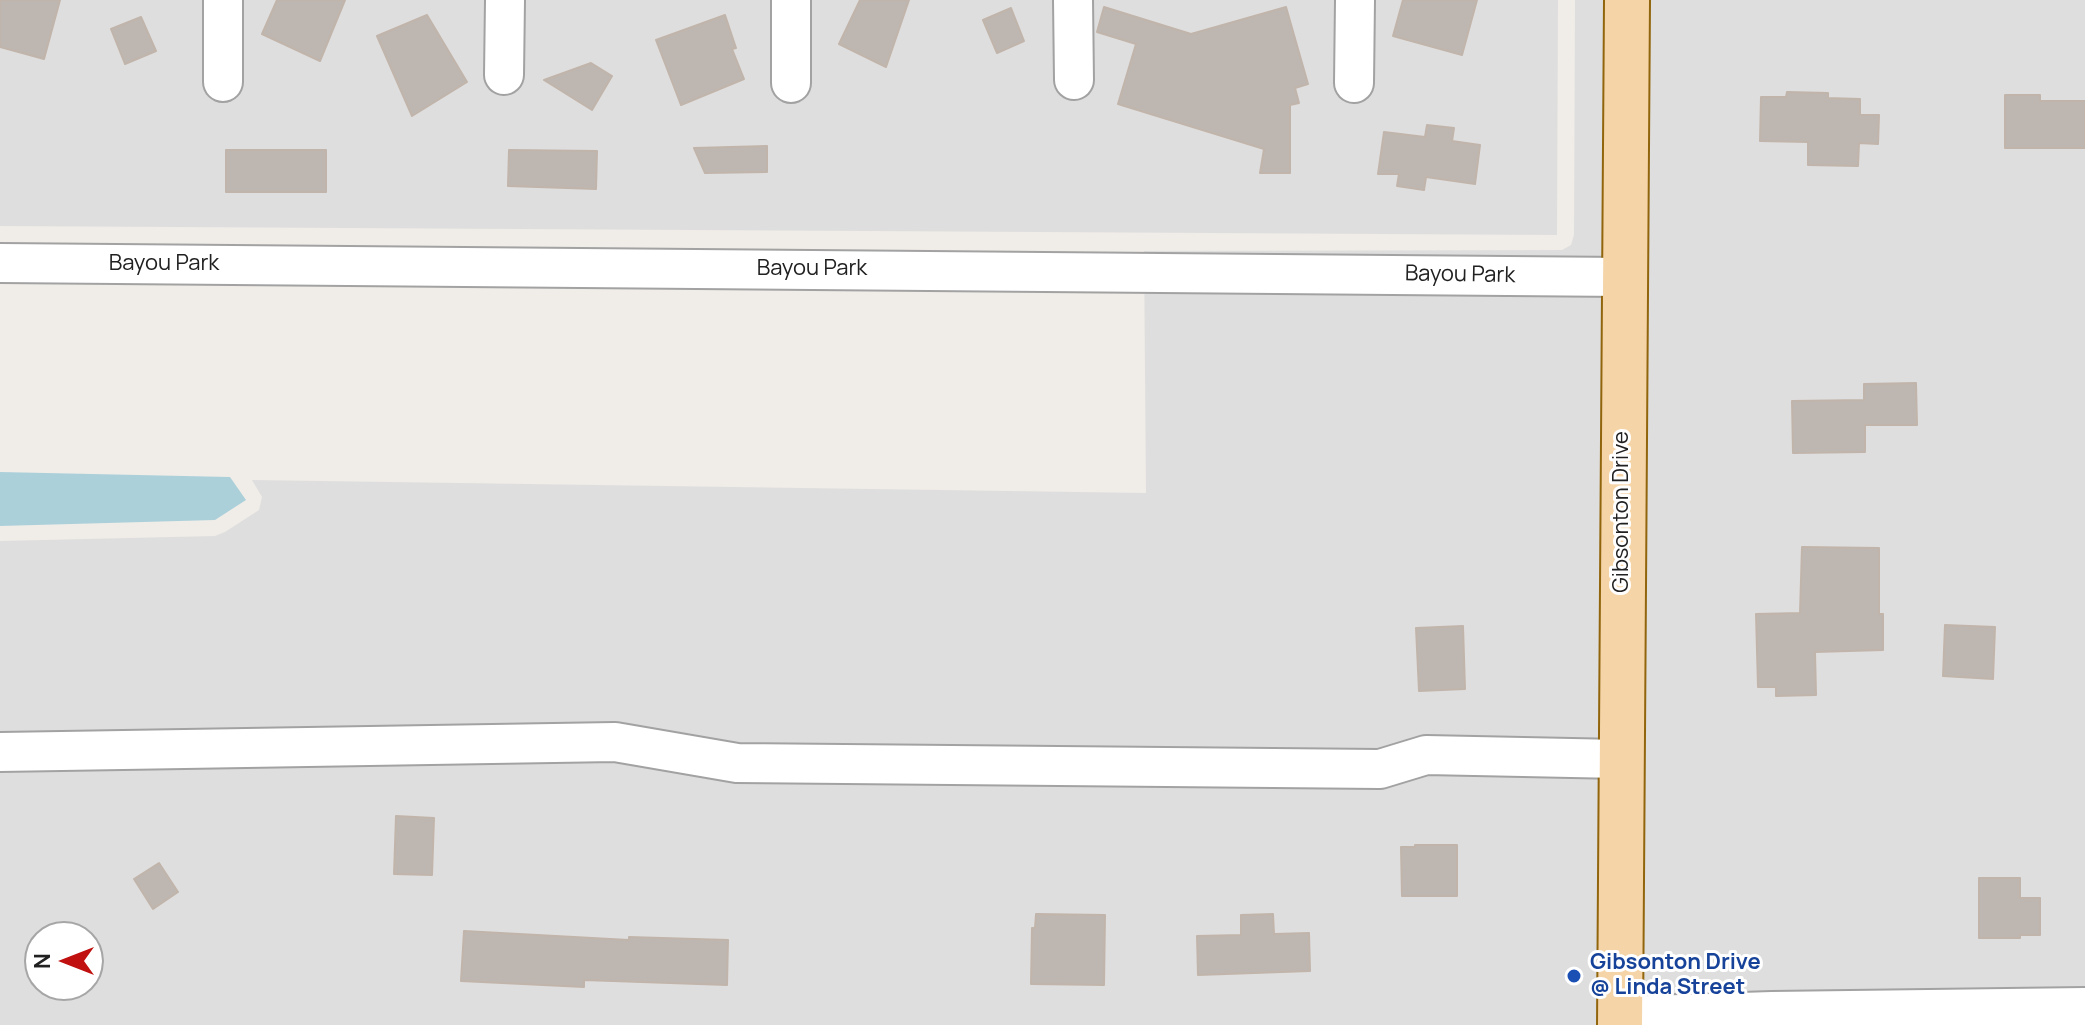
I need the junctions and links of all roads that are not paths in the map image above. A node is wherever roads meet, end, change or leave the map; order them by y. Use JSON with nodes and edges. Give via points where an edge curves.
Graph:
{"nodes":[{"id":1,"x":223,"y":0,"type":"edge"},
{"id":2,"x":505,"y":0,"type":"edge"},
{"id":3,"x":791,"y":0,"type":"edge"},
{"id":4,"x":1073,"y":0,"type":"edge"},
{"id":5,"x":1355,"y":0,"type":"edge"},
{"id":6,"x":1627,"y":0,"type":"edge"},
{"id":7,"x":504,"y":75,"type":"dead end"},
{"id":8,"x":1074,"y":80,"type":"dead end"},
{"id":9,"x":223,"y":82,"type":"dead end"},
{"id":10,"x":791,"y":83,"type":"dead end"},
{"id":11,"x":1354,"y":83,"type":"dead end"},
{"id":12,"x":0,"y":263,"type":"edge"},
{"id":13,"x":1624,"y":277,"type":"junction"},
{"id":14,"x":0,"y":752,"type":"edge"},
{"id":15,"x":1620,"y":759,"type":"junction"},
{"id":16,"x":2085,"y":1007,"type":"edge"},
{"id":17,"x":1620,"y":1020,"type":"edge"}],
"edges":[{"from":1,"to":9,"type":"street"},
{"from":2,"to":7,"type":"street"},
{"from":3,"to":10,"type":"street"},
{"from":4,"to":8,"type":"street"},
{"from":5,"to":11,"type":"street"},
{"from":6,"to":13,"type":"main road","name":"Gibsonton Drive"},
{"from":12,"to":13,"type":"street","name":"Bayou Park"},
{"from":13,"to":15,"type":"main road","name":"Gibsonton Drive"},
{"from":14,"to":15,"type":"street","via":[[615,742],[737,763],[1380,769],[1426,755]]},
{"from":15,"to":17,"type":"main road","name":"Gibsonton Drive"},
{"from":16,"to":17,"type":"street","via":[[1772,1011]]}]}
